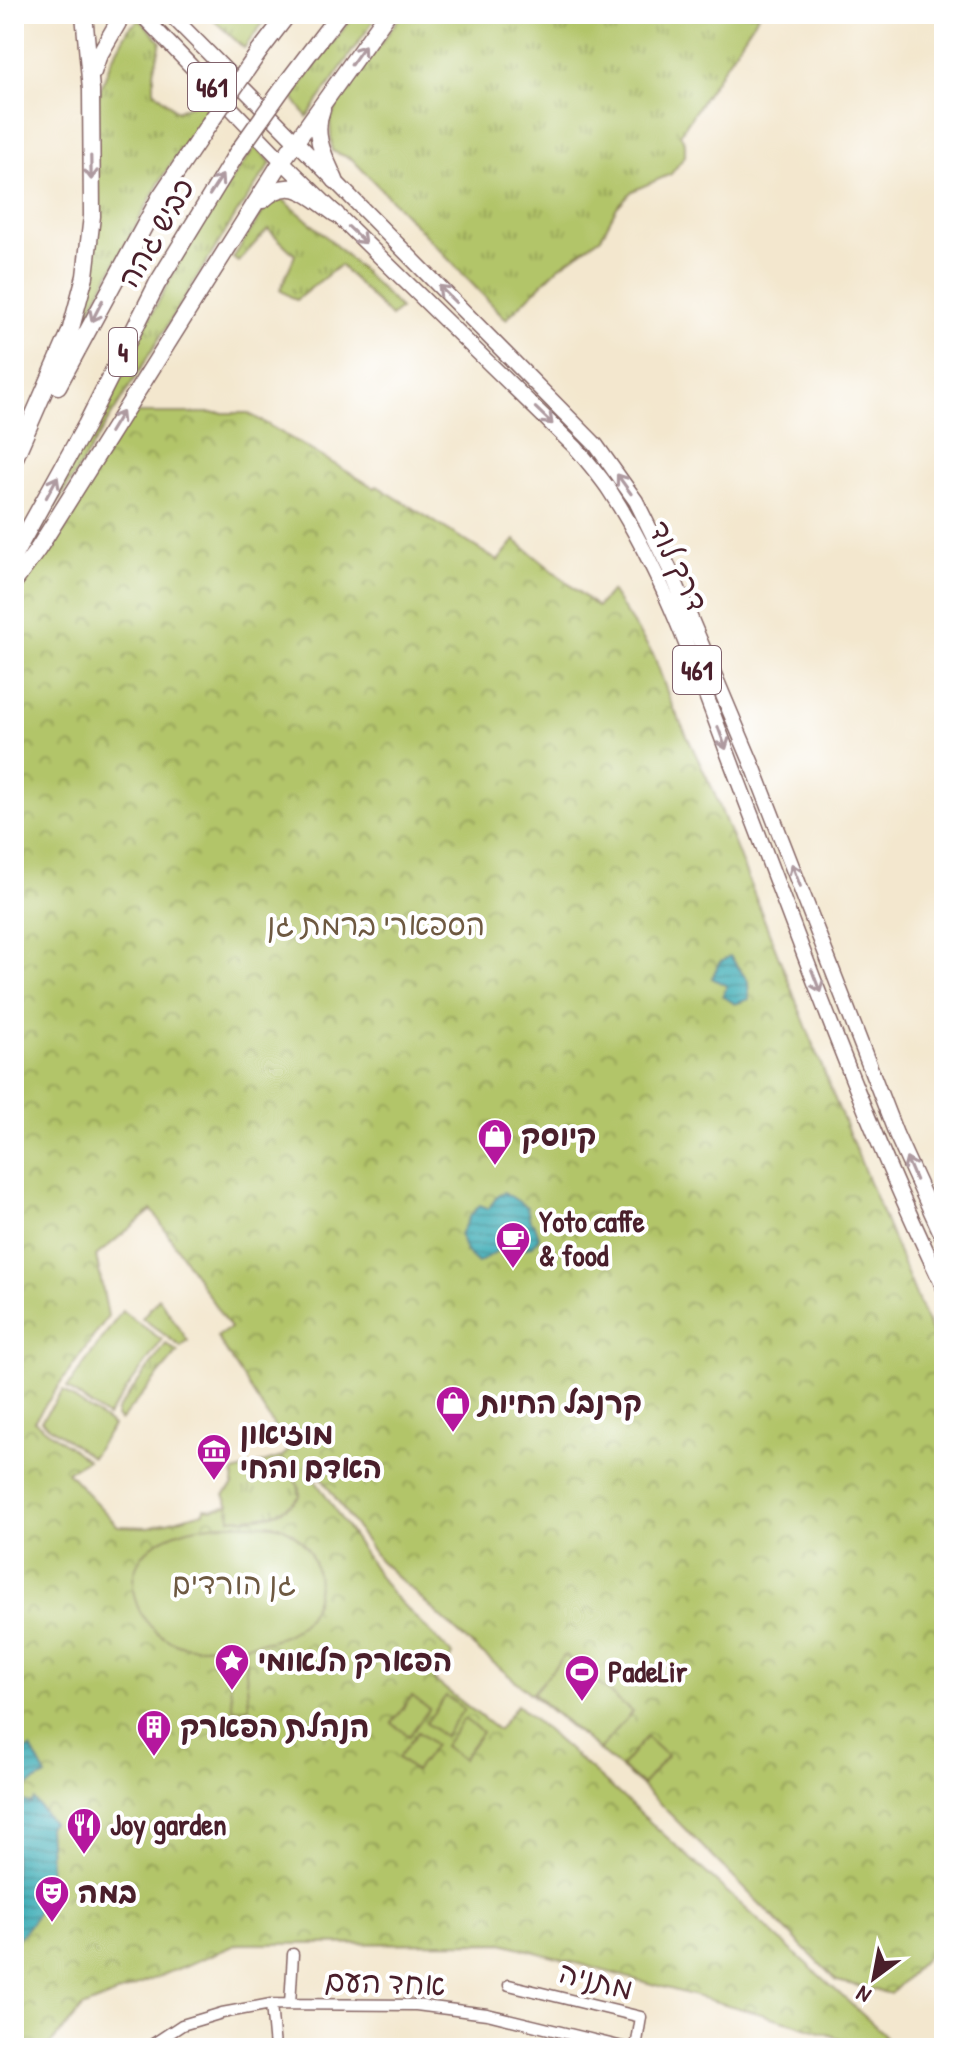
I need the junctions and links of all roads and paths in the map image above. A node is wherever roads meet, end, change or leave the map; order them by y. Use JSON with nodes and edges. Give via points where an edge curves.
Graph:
{"nodes":[{"id":1,"x":84,"y":14,"type":"edge"},
{"id":2,"x":123,"y":14,"type":"edge"},
{"id":3,"x":141,"y":14,"type":"edge"},
{"id":4,"x":170,"y":14,"type":"edge"},
{"id":5,"x":288,"y":14,"type":"edge"},
{"id":6,"x":339,"y":14,"type":"edge"},
{"id":7,"x":387,"y":14,"type":"edge"},
{"id":8,"x":91,"y":90,"type":"junction"},
{"id":9,"x":328,"y":98,"type":"junction"},
{"id":10,"x":296,"y":140,"type":"junction"},
{"id":11,"x":282,"y":161,"type":"junction"},
{"id":12,"x":335,"y":180,"type":"junction"},
{"id":13,"x":336,"y":214,"type":"junction"},
{"id":14,"x":189,"y":307,"type":"junction"},
{"id":15,"x":14,"y":460,"type":"edge"},
{"id":16,"x":14,"y":468,"type":"edge"},
{"id":17,"x":14,"y":555,"type":"edge"},
{"id":18,"x":14,"y":582,"type":"edge"},
{"id":19,"x":944,"y":1240,"type":"edge"},
{"id":20,"x":944,"y":1288,"type":"edge"},
{"id":21,"x":293,"y":1954,"type":"dead end"},
{"id":22,"x":509,"y":1985,"type":"dead end"},
{"id":23,"x":271,"y":2004,"type":"junction"},
{"id":24,"x":290,"y":2004,"type":"junction"},
{"id":25,"x":147,"y":2048,"type":"edge"},
{"id":26,"x":275,"y":2048,"type":"edge"},
{"id":27,"x":627,"y":2048,"type":"edge"},
{"id":28,"x":636,"y":2048,"type":"edge"}],
"edges":[{"from":1,"to":8,"type":"highway"},
{"from":2,"to":8,"type":"highway","via":[[98,57]]},
{"from":3,"to":11,"type":"main road","name":"דרך לוד","number":"461"},
{"from":4,"to":10,"type":"main road","name":"דרך לוד","number":"461"},
{"from":5,"to":16,"type":"highway","name":"כביש גהה","number":"4","one_way":true,"bridge":true,"via":[[167,186]]},
{"from":17,"to":6,"type":"highway","name":"כביש גהה","number":"4","one_way":true,"bridge":true,"via":[[157,284],[237,153]]},
{"from":9,"to":7,"type":"highway","one_way":true},
{"from":8,"to":15,"type":"highway","one_way":true,"via":[[92,216],[80,301]]},
{"from":9,"to":10,"type":"highway"},
{"from":9,"to":12,"type":"highway","via":[[318,134]]},
{"from":10,"to":11,"type":"highway"},
{"from":10,"to":12,"type":"main road","name":"דרך לוד","number":"461"},
{"from":11,"to":13,"type":"main road","name":"דרך לוד","number":"461"},
{"from":11,"to":14,"type":"highway"},
{"from":19,"to":12,"type":"main road","name":"דרך לוד","number":"461","one_way":true,"via":[[896,1134],[755,771],[636,501],[596,445]]},
{"from":13,"to":14,"type":"highway","via":[[289,186],[272,191]]},
{"from":13,"to":20,"type":"main road","name":"דרך לוד","number":"461","one_way":true,"via":[[576,448],[616,501],[691,654],[855,1086]]},
{"from":18,"to":14,"type":"highway","one_way":true},
{"from":21,"to":24,"type":"street"},
{"from":22,"to":28,"type":"street","name":"מתניה","via":[[641,2017]]},
{"from":23,"to":24,"type":"street","name":"אחד העם"},
{"from":23,"to":25,"type":"street","name":"אחד העם","via":[[182,2025]]},
{"from":23,"to":26,"type":"street"},
{"from":24,"to":27,"type":"street","name":"אחד העם","via":[[416,2005],[487,2014]]}]}
